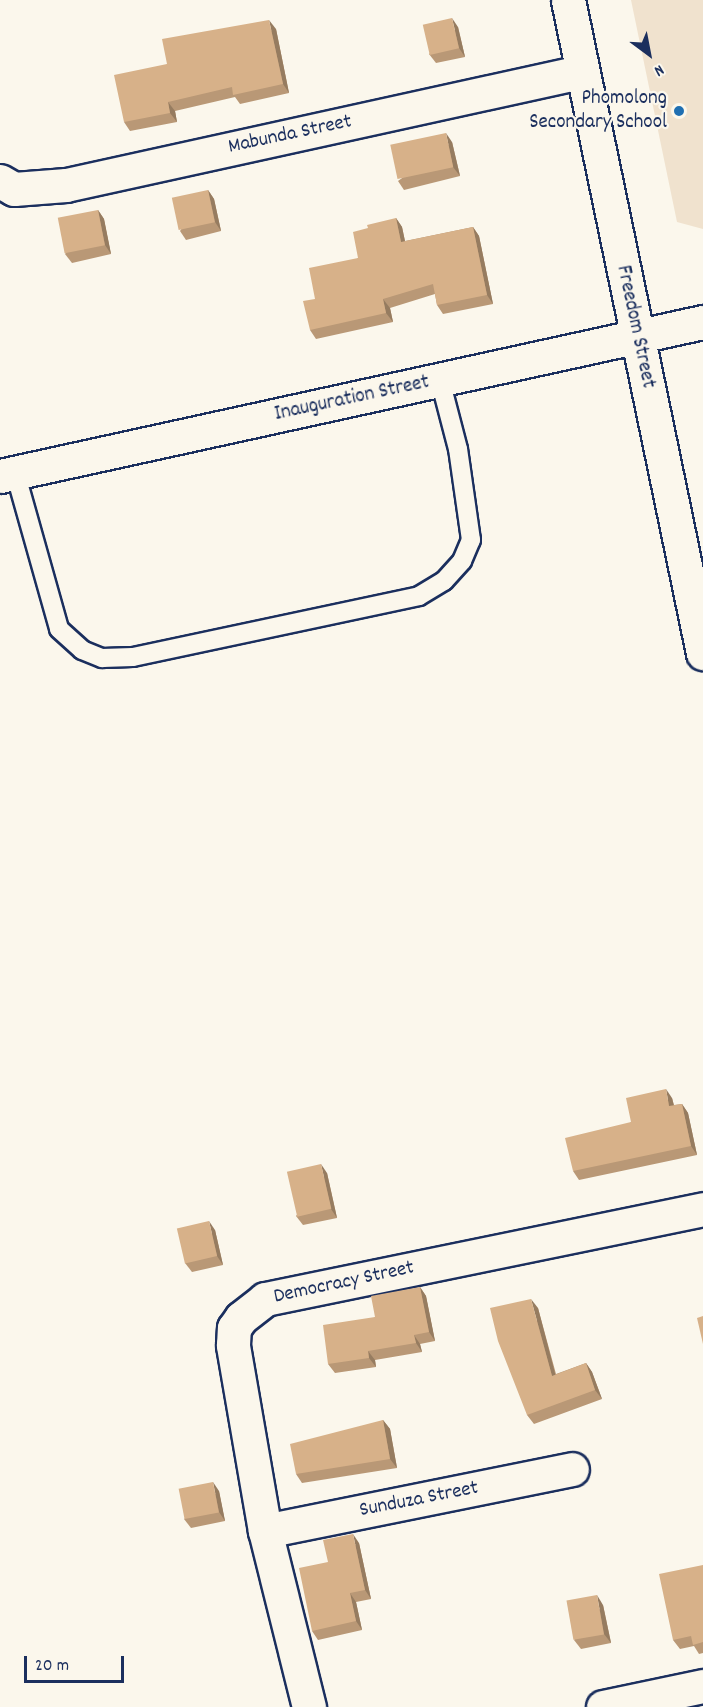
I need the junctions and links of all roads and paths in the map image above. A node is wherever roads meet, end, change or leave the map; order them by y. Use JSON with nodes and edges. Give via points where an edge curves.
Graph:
{"nodes":[{"id":1,"x":567,"y":0,"type":"edge"},
{"id":2,"x":580,"y":72,"type":"junction"},
{"id":3,"x":0,"y":181,"type":"edge"},
{"id":4,"x":703,"y":322,"type":"edge"},
{"id":5,"x":638,"y":337,"type":"junction"},
{"id":6,"x":440,"y":380,"type":"junction"},
{"id":7,"x":8,"y":474,"type":"edge"},
{"id":8,"x":703,"y":653,"type":"edge"},
{"id":9,"x":703,"y":1209,"type":"edge"},
{"id":10,"x":572,"y":1469,"type":"dead end"},
{"id":11,"x":266,"y":1531,"type":"junction"},
{"id":12,"x":703,"y":1686,"type":"edge"},
{"id":13,"x":309,"y":1707,"type":"edge"},
{"id":14,"x":603,"y":1707,"type":"edge"}],
"edges":[{"from":1,"to":2,"type":"street","name":"Freedom Street"},
{"from":2,"to":3,"type":"street","name":"Mabunda Street","via":[[66,185],[14,189]]},
{"from":2,"to":5,"type":"street","name":"Freedom Street"},
{"from":4,"to":5,"type":"street","name":"Inauguration Street"},
{"from":5,"to":6,"type":"street","name":"Inauguration Street"},
{"from":5,"to":8,"type":"street","name":"Freedom Street"},
{"from":6,"to":7,"type":"street","name":"Inauguration Street"},
{"from":6,"to":7,"type":"lane","via":[[458,449],[471,540],[462,561],[444,581],[407,599],[133,657],[102,658],[82,650],[59,629]]},
{"from":9,"to":11,"type":"street","name":"Democracy Street","via":[[265,1299],[251,1309],[234,1328],[232,1345]]},
{"from":10,"to":11,"type":"street","name":"Sunduza Street"},
{"from":11,"to":13,"type":"street","name":"Democracy Street"},
{"from":12,"to":14,"type":"street"}]}
